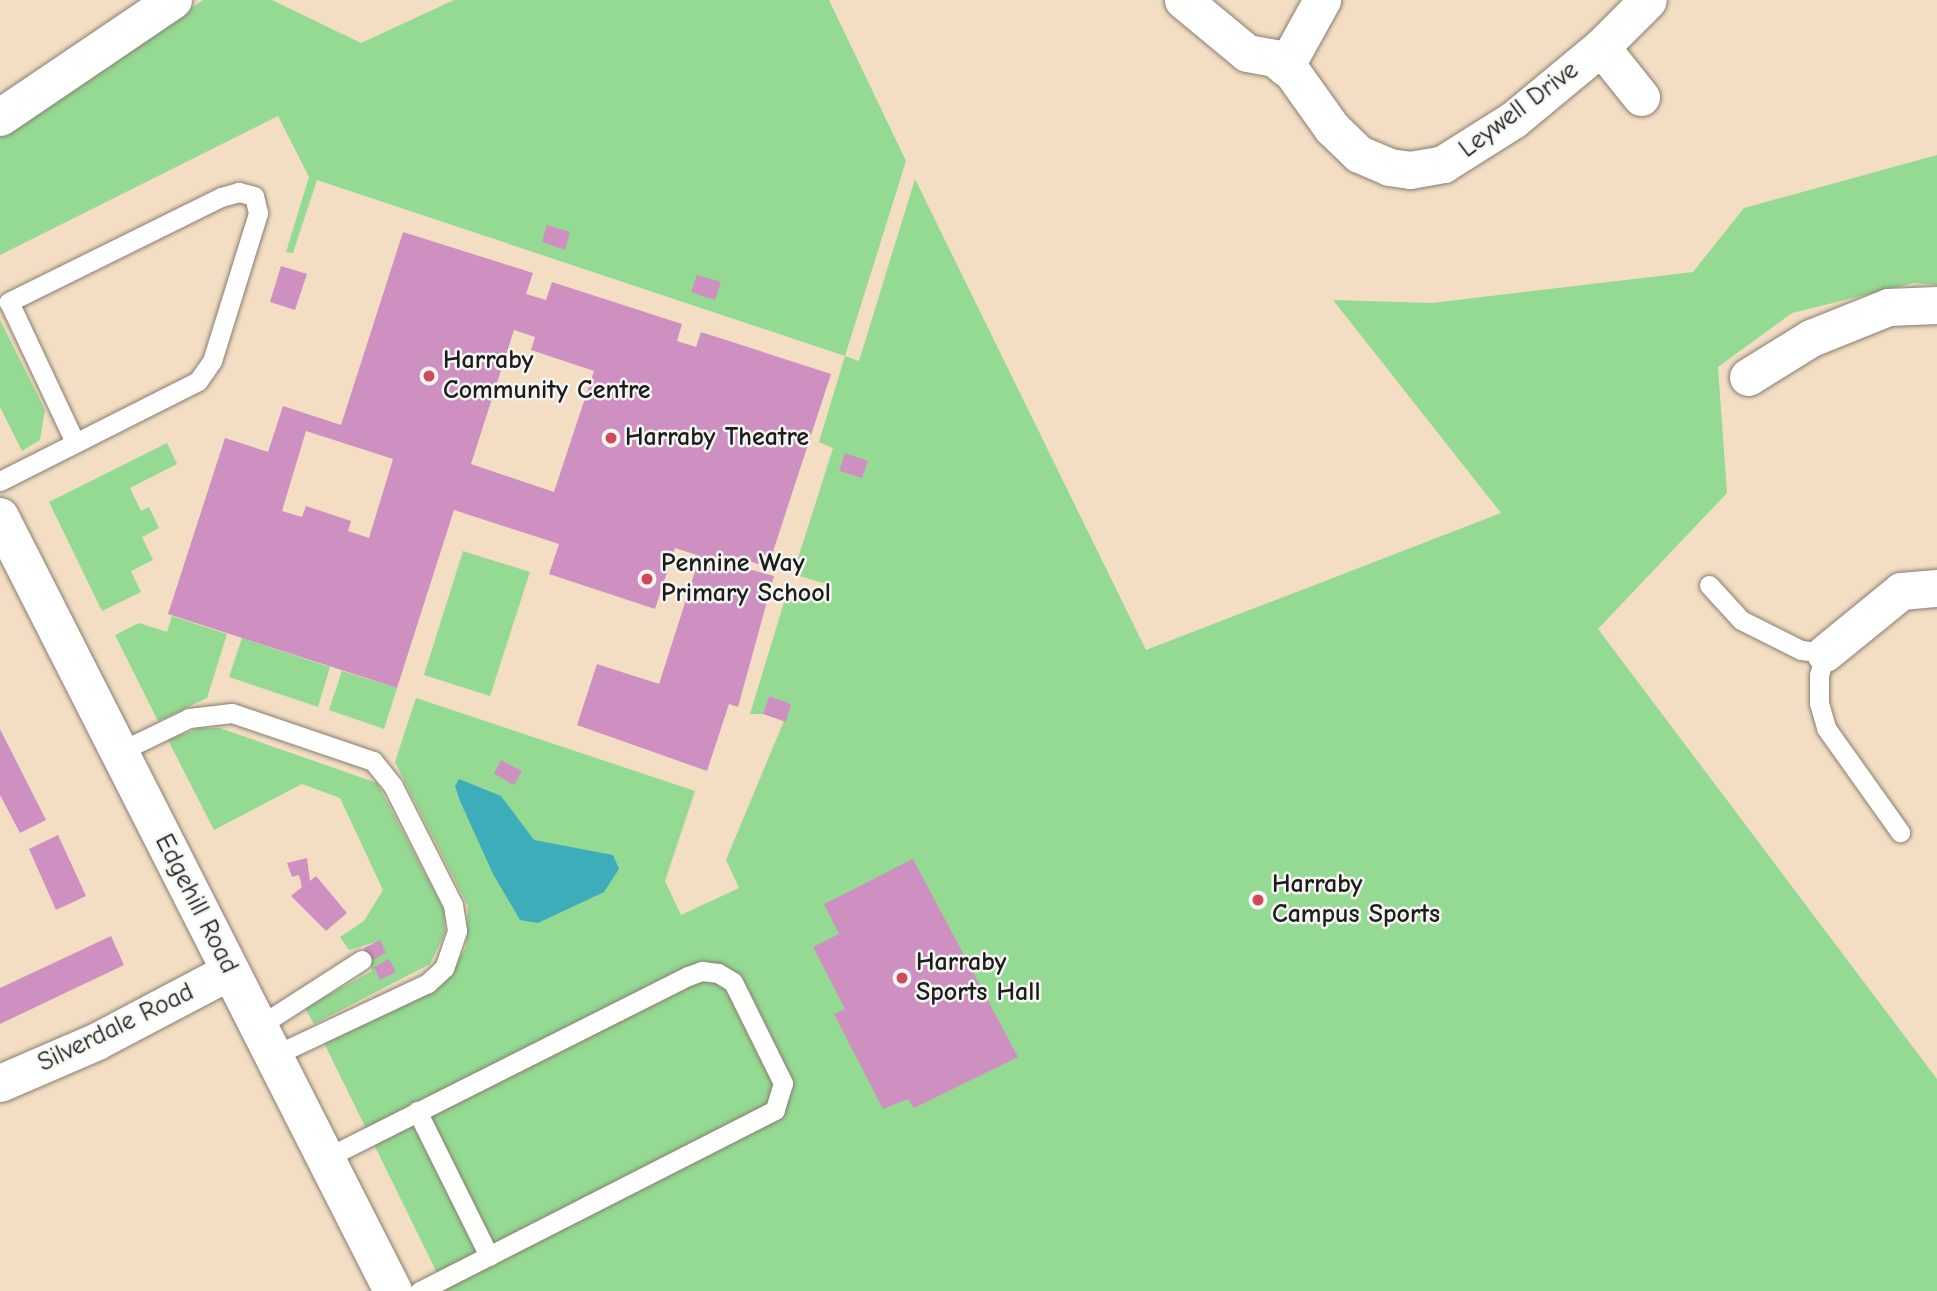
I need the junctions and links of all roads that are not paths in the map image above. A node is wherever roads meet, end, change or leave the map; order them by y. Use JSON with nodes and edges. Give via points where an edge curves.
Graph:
{"nodes":[{"id":1,"x":173,"y":0,"type":"edge"},
{"id":2,"x":1183,"y":0,"type":"edge"},
{"id":3,"x":1322,"y":0,"type":"edge"},
{"id":4,"x":1648,"y":0,"type":"edge"},
{"id":5,"x":1601,"y":47,"type":"junction"},
{"id":6,"x":1285,"y":67,"type":"junction"},
{"id":7,"x":1641,"y":97,"type":"dead end"},
{"id":8,"x":0,"y":117,"type":"edge"},
{"id":9,"x":1937,"y":305,"type":"edge"},
{"id":10,"x":1748,"y":377,"type":"dead end"},
{"id":11,"x":75,"y":442,"type":"junction"},
{"id":12,"x":0,"y":481,"type":"edge"},
{"id":13,"x":0,"y":517,"type":"edge"},
{"id":14,"x":1709,"y":585,"type":"dead end"},
{"id":15,"x":1937,"y":588,"type":"edge"},
{"id":16,"x":1825,"y":653,"type":"junction"},
{"id":17,"x":119,"y":752,"type":"junction"},
{"id":18,"x":1900,"y":832,"type":"dead end"},
{"id":19,"x":362,"y":960,"type":"dead end"},
{"id":20,"x":230,"y":971,"type":"junction"},
{"id":21,"x":266,"y":1041,"type":"junction"},
{"id":22,"x":0,"y":1083,"type":"edge"},
{"id":23,"x":417,"y":1111,"type":"junction"},
{"id":24,"x":326,"y":1158,"type":"junction"},
{"id":25,"x":489,"y":1256,"type":"junction"},
{"id":26,"x":393,"y":1291,"type":"edge"},
{"id":27,"x":419,"y":1291,"type":"edge"}],
"edges":[{"from":1,"to":8,"type":"street"},
{"from":2,"to":6,"type":"street","name":"Leywell Drive","via":[[1247,53],[1274,58]]},
{"from":3,"to":6,"type":"street"},
{"from":4,"to":5,"type":"street","name":"Leywell Drive"},
{"from":5,"to":6,"type":"street","name":"Leywell Drive","via":[[1513,120],[1461,155],[1443,164],[1410,170],[1371,161],[1345,144]]},
{"from":5,"to":7,"type":"street"},
{"from":9,"to":10,"type":"street","via":[[1875,312],[1811,338]]},
{"from":11,"to":11,"type":"lane","via":[[9,302],[221,197],[239,192],[254,196],[258,213],[212,361],[198,382]]},
{"from":11,"to":12,"type":"lane"},
{"from":13,"to":17,"type":"street","name":"Edgehill Road"},
{"from":14,"to":16,"type":"lane","via":[[1741,620],[1801,650]]},
{"from":15,"to":16,"type":"street","via":[[1901,591]]},
{"from":16,"to":18,"type":"lane","via":[[1819,703],[1826,728]]},
{"from":17,"to":20,"type":"street","name":"Edgehill Road"},
{"from":17,"to":21,"type":"lane","via":[[189,718],[232,713],[354,752],[373,761],[393,786],[453,905],[457,932],[444,968],[428,983]]},
{"from":19,"to":21,"type":"lane"},
{"from":20,"to":21,"type":"street","name":"Edgehill Road"},
{"from":20,"to":22,"type":"street","name":"Silverdale Road","via":[[97,1041]]},
{"from":21,"to":24,"type":"street","name":"Edgehill Road"},
{"from":23,"to":24,"type":"lane"},
{"from":23,"to":25,"type":"lane"},
{"from":23,"to":25,"type":"lane","via":[[702,971],[733,982],[758,1031],[783,1083],[775,1110]]},
{"from":24,"to":26,"type":"street","name":"Edgehill Road"},
{"from":25,"to":27,"type":"lane"}]}
